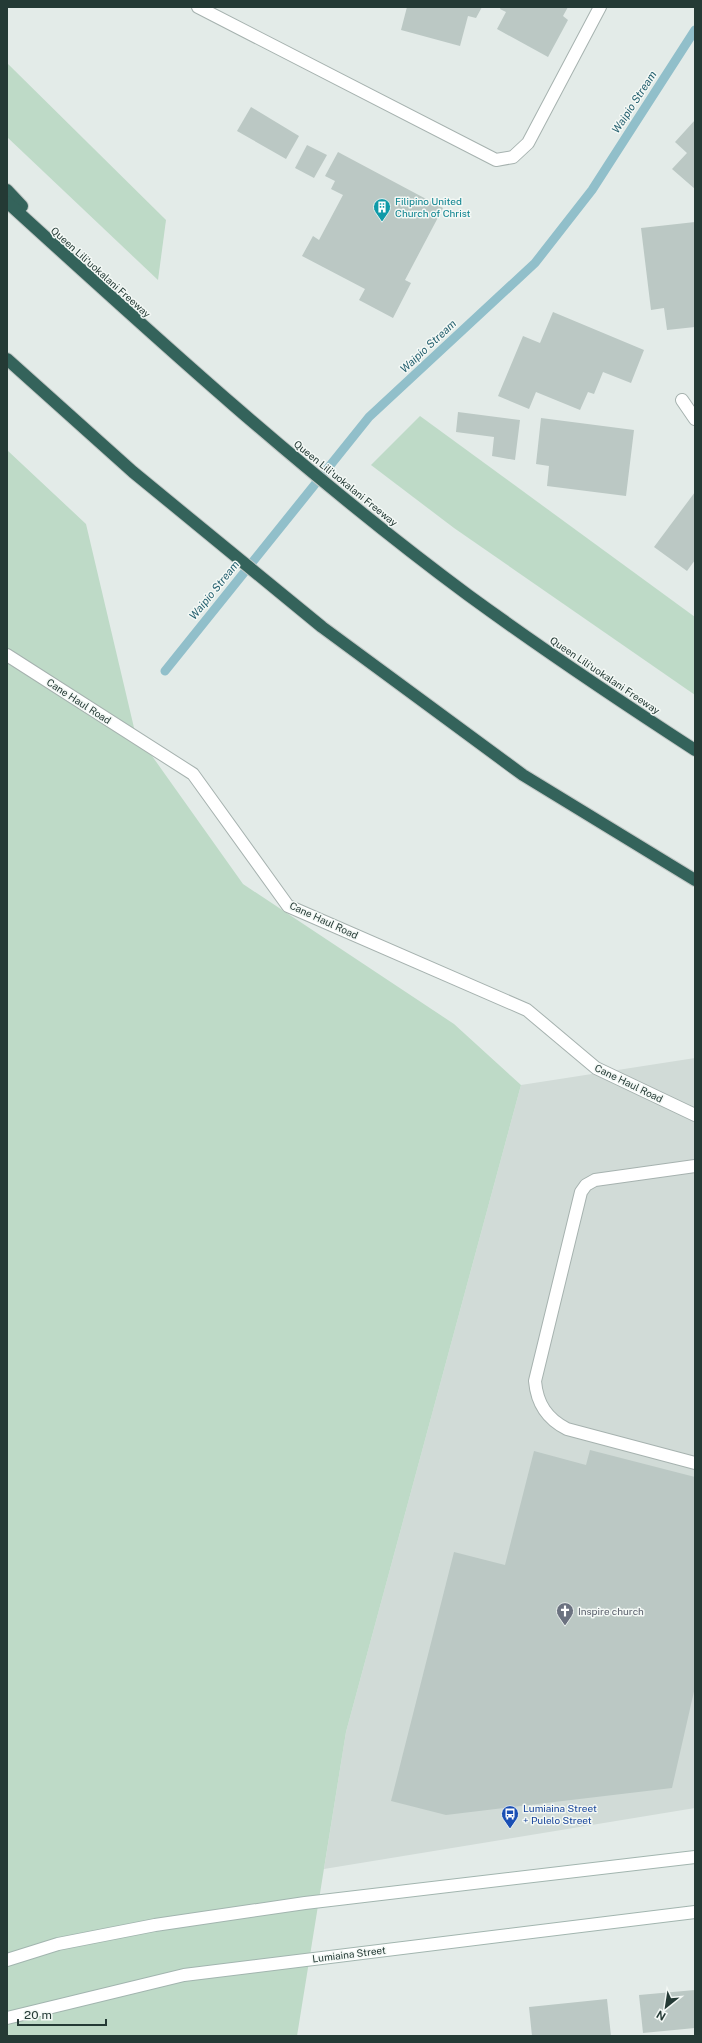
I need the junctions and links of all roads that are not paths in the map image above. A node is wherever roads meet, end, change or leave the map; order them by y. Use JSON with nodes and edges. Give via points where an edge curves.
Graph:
{"nodes":[{"id":1,"x":198,"y":7,"type":"edge"},
{"id":2,"x":600,"y":7,"type":"edge"},
{"id":3,"x":7,"y":190,"type":"edge"},
{"id":4,"x":7,"y":202,"type":"edge"},
{"id":5,"x":81,"y":270,"type":"junction"},
{"id":6,"x":7,"y":359,"type":"edge"},
{"id":7,"x":682,"y":400,"type":"dead end"},
{"id":8,"x":695,"y":419,"type":"edge"},
{"id":9,"x":7,"y":655,"type":"edge"},
{"id":10,"x":695,"y":750,"type":"edge"},
{"id":11,"x":695,"y":880,"type":"edge"},
{"id":12,"x":695,"y":1115,"type":"edge"},
{"id":13,"x":695,"y":1166,"type":"edge"},
{"id":14,"x":695,"y":1463,"type":"edge"},
{"id":15,"x":695,"y":1857,"type":"edge"},
{"id":16,"x":695,"y":1912,"type":"edge"},
{"id":17,"x":7,"y":1960,"type":"edge"},
{"id":18,"x":7,"y":2018,"type":"edge"}],
"edges":[{"from":1,"to":2,"type":"main road","via":[[496,160],[513,157],[528,142]]},
{"from":3,"to":5,"type":"highway"},
{"from":4,"to":5,"type":"highway","name":"Queen Liliʻuokalani Freeway"},
{"from":5,"to":10,"type":"highway","name":"Queen Liliʻuokalani Freeway","via":[[209,385],[376,524],[468,595],[580,674]]},
{"from":6,"to":11,"type":"highway","via":[[133,472],[322,627],[523,775]]},
{"from":7,"to":8,"type":"main road"},
{"from":9,"to":12,"type":"main road","name":"Cane Haul Road","via":[[193,774],[288,906],[527,1010],[596,1068]]},
{"from":13,"to":14,"type":"main road","via":[[595,1180],[586,1185],[581,1192],[535,1381],[540,1404],[560,1426]]},
{"from":15,"to":17,"type":"main road","via":[[305,1903],[163,1923],[58,1944]]},
{"from":16,"to":18,"type":"main road","name":"Lumiaina Street","via":[[184,1975]]}]}
